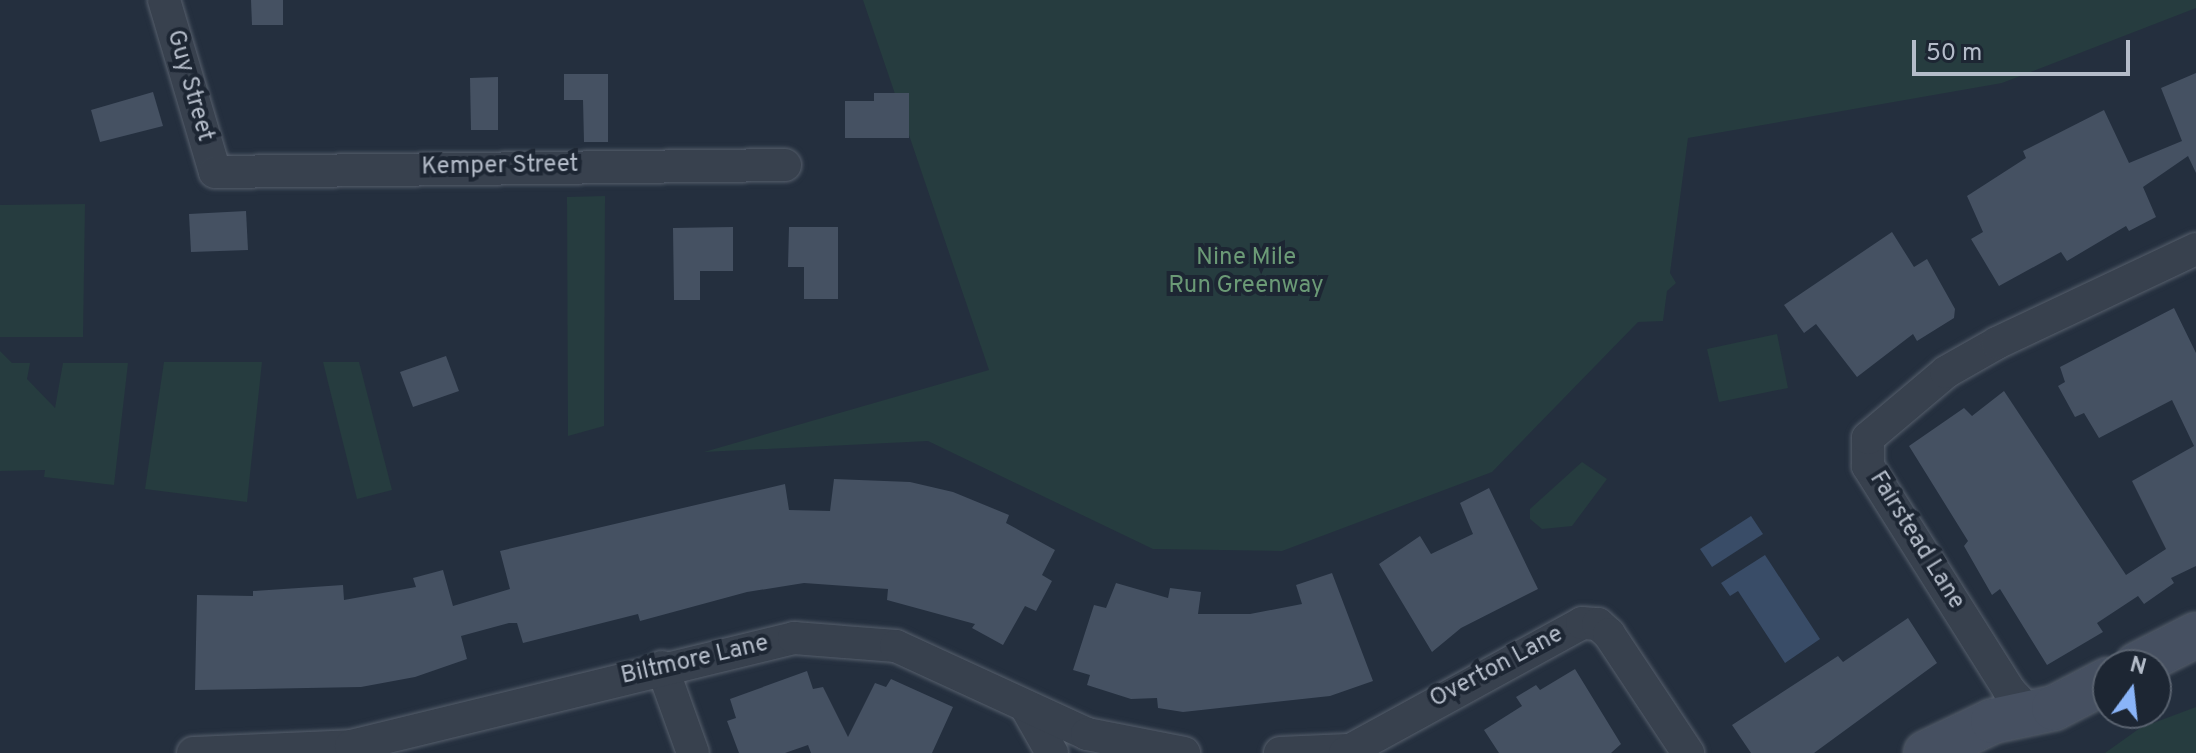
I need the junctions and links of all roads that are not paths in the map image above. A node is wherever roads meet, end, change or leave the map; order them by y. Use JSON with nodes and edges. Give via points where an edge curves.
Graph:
{"nodes":[{"id":1,"x":164,"y":0,"type":"edge"},
{"id":2,"x":785,"y":165,"type":"dead end"},
{"id":3,"x":215,"y":172,"type":"joint"},
{"id":4,"x":2196,"y":249,"type":"edge"},
{"id":5,"x":2196,"y":635,"type":"edge"},
{"id":6,"x":2168,"y":649,"type":"edge"},
{"id":7,"x":662,"y":667,"type":"junction"},
{"id":8,"x":2092,"y":690,"type":"edge"},
{"id":9,"x":1026,"y":707,"type":"junction"},
{"id":10,"x":2023,"y":734,"type":"edge"},
{"id":11,"x":352,"y":750,"type":"edge"},
{"id":12,"x":1346,"y":752,"type":"edge"},
{"id":13,"x":193,"y":753,"type":"edge"},
{"id":14,"x":693,"y":753,"type":"edge"},
{"id":15,"x":1052,"y":753,"type":"edge"},
{"id":16,"x":1184,"y":753,"type":"edge"},
{"id":17,"x":1280,"y":753,"type":"edge"},
{"id":18,"x":1688,"y":753,"type":"edge"},
{"id":19,"x":1926,"y":753,"type":"edge"}],
"edges":[{"from":1,"to":3,"type":"street","name":"Guy Street"},
{"from":2,"to":3,"type":"street","name":"Kemper Street"},
{"from":4,"to":10,"type":"street","name":"Fairstead Lane","via":[[1984,350],[1946,372],[1868,438],[1868,466],[2009,690]]},
{"from":5,"to":6,"type":"street"},
{"from":7,"to":9,"type":"street","name":"Biltmore Lane","via":[[794,638],[896,646]]},
{"from":7,"to":11,"type":"street","name":"Biltmore Lane"},
{"from":7,"to":14,"type":"street"},
{"from":8,"to":10,"type":"street"},
{"from":9,"to":15,"type":"street"},
{"from":9,"to":16,"type":"street","name":"Biltmore Lane","via":[[1087,734]]},
{"from":10,"to":19,"type":"street","via":[[1993,721]]},
{"from":11,"to":13,"type":"street","name":"Biltmore Lane"},
{"from":12,"to":17,"type":"street"},
{"from":12,"to":18,"type":"street","name":"Overton Lane","via":[[1582,623],[1598,624],[1609,634]]}]}
